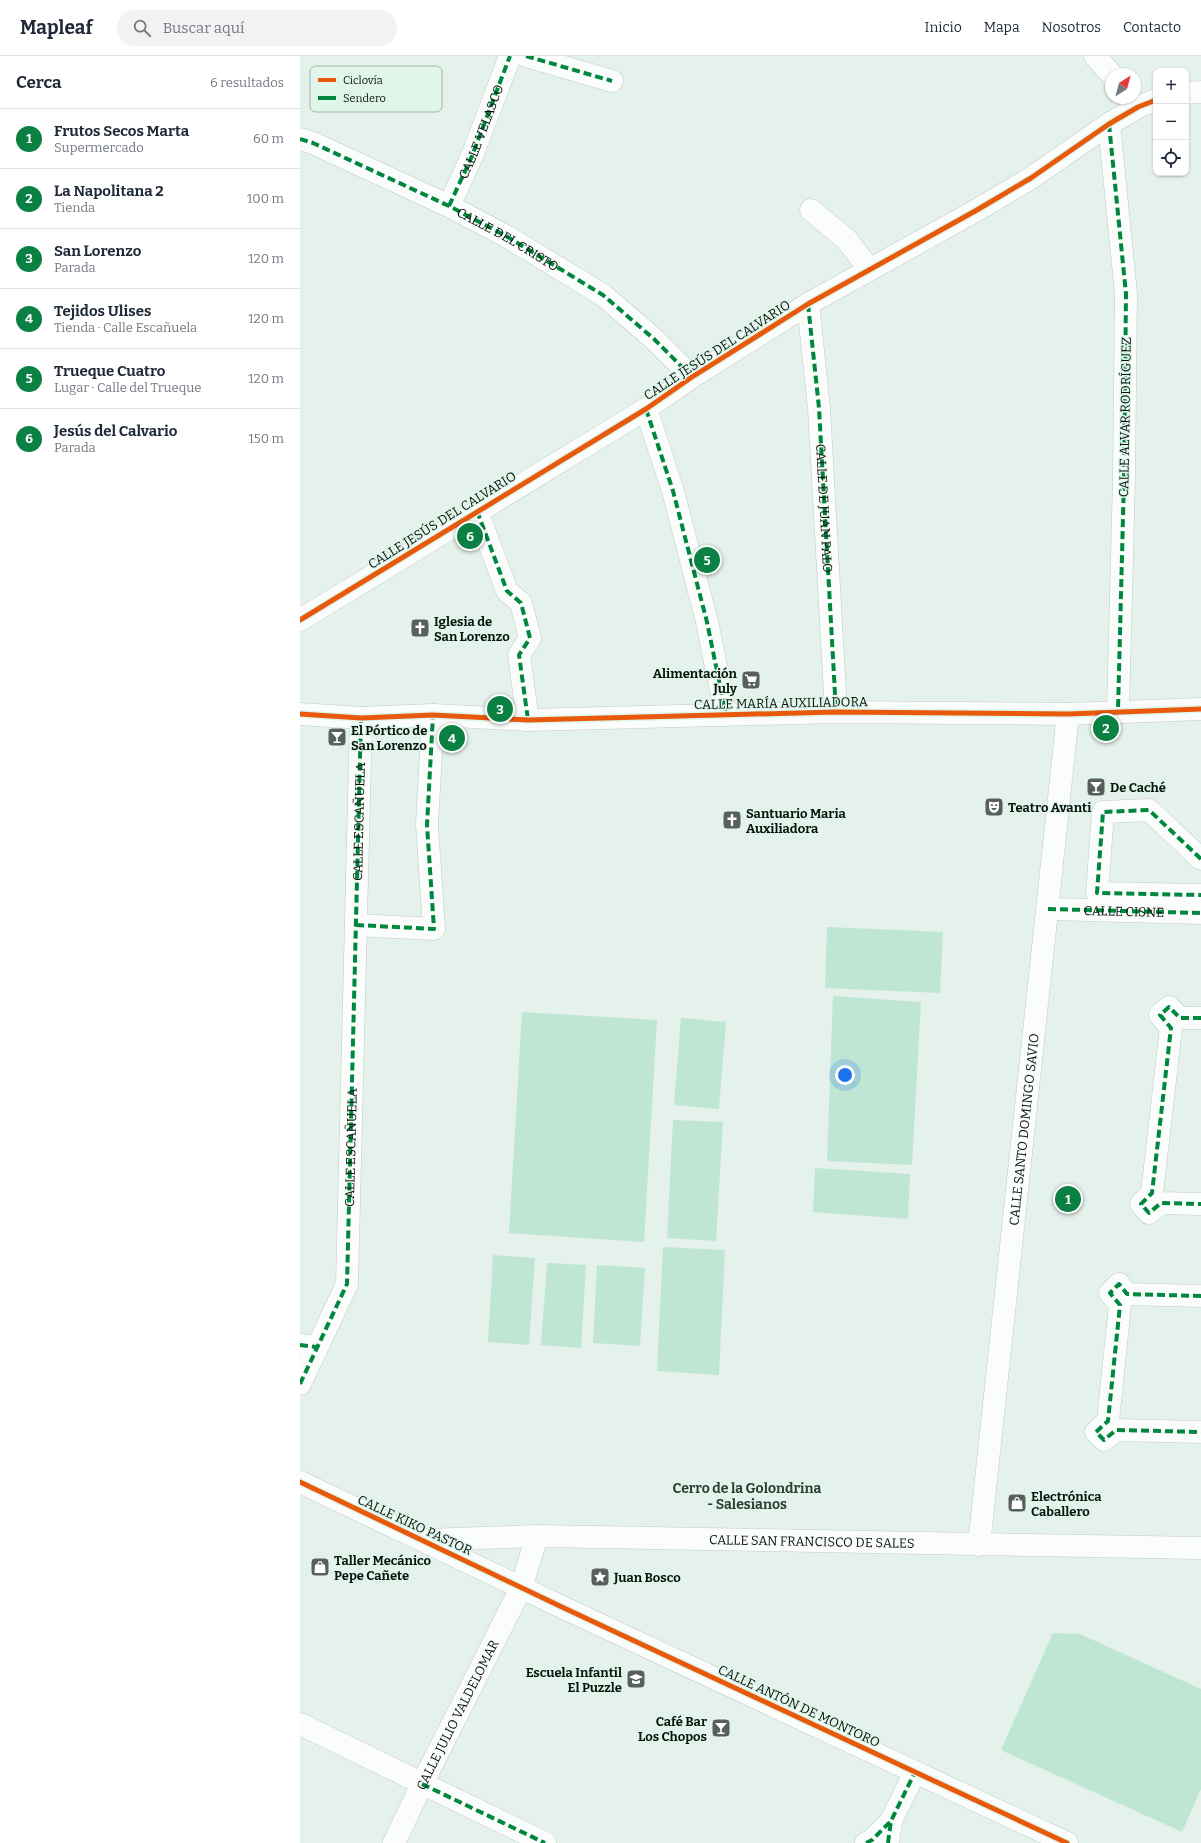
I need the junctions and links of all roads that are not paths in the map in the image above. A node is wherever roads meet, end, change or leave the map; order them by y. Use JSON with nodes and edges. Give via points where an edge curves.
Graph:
{"nodes":[{"id":1,"x":510,"y":56,"type":"edge"},
{"id":2,"x":526,"y":56,"type":"edge"},
{"id":3,"x":612,"y":81,"type":"dead end"},
{"id":4,"x":1201,"y":92,"type":"edge"},
{"id":5,"x":1189,"y":93,"type":"edge"},
{"id":6,"x":1138,"y":104,"type":"edge"},
{"id":7,"x":1110,"y":124,"type":"junction"},
{"id":8,"x":300,"y":139,"type":"edge"},
{"id":9,"x":449,"y":206,"type":"junction"},
{"id":10,"x":812,"y":210,"type":"dead end"},
{"id":11,"x":869,"y":269,"type":"junction"},
{"id":12,"x":808,"y":304,"type":"junction"},
{"id":13,"x":692,"y":377,"type":"junction"},
{"id":14,"x":646,"y":409,"type":"junction"},
{"id":15,"x":477,"y":511,"type":"junction"},
{"id":16,"x":305,"y":617,"type":"edge"},
{"id":17,"x":1201,"y":709,"type":"edge"},
{"id":18,"x":1118,"y":711,"type":"junction"},
{"id":19,"x":836,"y":712,"type":"junction"},
{"id":20,"x":300,"y":714,"type":"edge"},
{"id":21,"x":1068,"y":714,"type":"junction"},
{"id":22,"x":433,"y":715,"type":"junction"},
{"id":23,"x":726,"y":715,"type":"junction"},
{"id":24,"x":361,"y":718,"type":"junction"},
{"id":25,"x":528,"y":720,"type":"junction"},
{"id":26,"x":1201,"y":859,"type":"edge"},
{"id":27,"x":1201,"y":895,"type":"edge"},
{"id":28,"x":1048,"y":909,"type":"junction"},
{"id":29,"x":1201,"y":913,"type":"edge"},
{"id":30,"x":356,"y":925,"type":"junction"},
{"id":31,"x":1201,"y":1018,"type":"edge"},
{"id":32,"x":1201,"y":1204,"type":"edge"},
{"id":33,"x":1201,"y":1296,"type":"edge"},
{"id":34,"x":308,"y":1346,"type":"edge"},
{"id":35,"x":300,"y":1384,"type":"edge"},
{"id":36,"x":1201,"y":1432,"type":"edge"},
{"id":37,"x":300,"y":1482,"type":"edge"},
{"id":38,"x":537,"y":1536,"type":"junction"},
{"id":39,"x":423,"y":1540,"type":"junction"},
{"id":40,"x":979,"y":1545,"type":"junction"},
{"id":41,"x":1201,"y":1548,"type":"edge"},
{"id":42,"x":521,"y":1588,"type":"junction"},
{"id":43,"x":300,"y":1724,"type":"edge"},
{"id":44,"x":915,"y":1772,"type":"junction"},
{"id":45,"x":422,"y":1784,"type":"junction"},
{"id":46,"x":891,"y":1820,"type":"junction"},
{"id":47,"x":394,"y":1843,"type":"edge"},
{"id":48,"x":545,"y":1843,"type":"edge"},
{"id":49,"x":866,"y":1843,"type":"edge"},
{"id":50,"x":888,"y":1843,"type":"edge"},
{"id":51,"x":1067,"y":1843,"type":"edge"}],
"edges":[{"from":1,"to":9,"type":"street","name":"CALLE VELASCO","via":[[472,156]]},
{"from":2,"to":3,"type":"street"},
{"from":4,"to":5,"type":"street"},
{"from":6,"to":7,"type":"street","name":"CALLE JESÚS DEL CALVARIO"},
{"from":7,"to":11,"type":"street","name":"CALLE JESÚS DEL CALVARIO","via":[[1031,178]]},
{"from":7,"to":18,"type":"street","name":"CALLE ALVAR RODRÍGUEZ","via":[[1126,294]]},
{"from":8,"to":9,"type":"street","name":"CALLE DEL CRISTO"},
{"from":9,"to":13,"type":"street","name":"CALLE DEL CRISTO","via":[[506,236],[603,295],[654,339]]},
{"from":10,"to":11,"type":"street","via":[[847,240]]},
{"from":11,"to":12,"type":"street","name":"CALLE JESÚS DEL CALVARIO"},
{"from":12,"to":13,"type":"street","name":"CALLE JESÚS DEL CALVARIO"},
{"from":12,"to":19,"type":"street","name":"CALLE DE JUAN PALO","via":[[819,408]]},
{"from":13,"to":14,"type":"street","name":"CALLE JESÚS DEL CALVARIO"},
{"from":14,"to":15,"type":"street","name":"CALLE JESÚS DEL CALVARIO"},
{"from":14,"to":23,"type":"street","via":[[673,491],[708,622]]},
{"from":15,"to":16,"type":"street","name":"CALLE JESÚS DEL CALVARIO"},
{"from":15,"to":25,"type":"street","via":[[507,592],[521,603],[530,638],[519,655]]},
{"from":17,"to":18,"type":"street","name":"CALLE MARÍA AUXILIADORA"},
{"from":18,"to":21,"type":"street","name":"CALLE MARÍA AUXILIADORA"},
{"from":19,"to":21,"type":"street","name":"CALLE MARÍA AUXILIADORA"},
{"from":19,"to":23,"type":"street","name":"CALLE MARÍA AUXILIADORA"},
{"from":20,"to":24,"type":"street","name":"CALLE MARÍA AUXILIADORA"},
{"from":21,"to":28,"type":"street","name":"CALLE SANTO DOMINGO SAVIO"},
{"from":22,"to":24,"type":"street","name":"CALLE MARÍA AUXILIADORA"},
{"from":22,"to":25,"type":"street","name":"CALLE MARÍA AUXILIADORA"},
{"from":22,"to":30,"type":"street","via":[[427,825],[434,929]]},
{"from":23,"to":25,"type":"street","name":"CALLE MARÍA AUXILIADORA"},
{"from":24,"to":30,"type":"street","name":"CALLE ESCAÑUELA"},
{"from":26,"to":27,"type":"street","via":[[1149,810],[1103,812],[1097,893]]},
{"from":28,"to":29,"type":"street","name":"CALLE CISNE"},
{"from":28,"to":40,"type":"street","name":"CALLE SANTO DOMINGO SAVIO"},
{"from":30,"to":34,"type":"street","name":"CALLE ESCAÑUELA","via":[[347,1284]]},
{"from":31,"to":32,"type":"street","via":[[1180,1018],[1169,1007],[1160,1015],[1171,1028],[1152,1193],[1141,1204],[1149,1213],[1161,1203]]},
{"from":33,"to":36,"type":"street","via":[[1127,1294],[1119,1284],[1110,1293],[1120,1305],[1120,1311],[1108,1420],[1096,1432],[1104,1440],[1116,1430]]},
{"from":34,"to":35,"type":"street","name":"CALLE ESCAÑUELA"},
{"from":37,"to":39,"type":"street","name":"CALLE KIKO PASTOR"},
{"from":38,"to":39,"type":"street","name":"CALLE SAN FRANCISCO DE SALES"},
{"from":38,"to":40,"type":"street","name":"CALLE SAN FRANCISCO DE SALES"},
{"from":38,"to":42,"type":"street","name":"CALLE JULIO VALDELOMAR"},
{"from":39,"to":42,"type":"street","name":"CALLE KIKO PASTOR"},
{"from":40,"to":41,"type":"street","name":"CALLE SAN FRANCISCO DE SALES"},
{"from":42,"to":44,"type":"street","name":"CALLE ANTÓN DE MONTORO"},
{"from":42,"to":45,"type":"street","name":"CALLE JULIO VALDELOMAR"},
{"from":43,"to":45,"type":"street"},
{"from":44,"to":46,"type":"street"},
{"from":44,"to":51,"type":"street","name":"CALLE ANTÓN DE MONTORO"},
{"from":45,"to":47,"type":"street","name":"CALLE JULIO VALDELOMAR"},
{"from":45,"to":48,"type":"street"},
{"from":46,"to":49,"type":"street"},
{"from":46,"to":50,"type":"street"}]}
